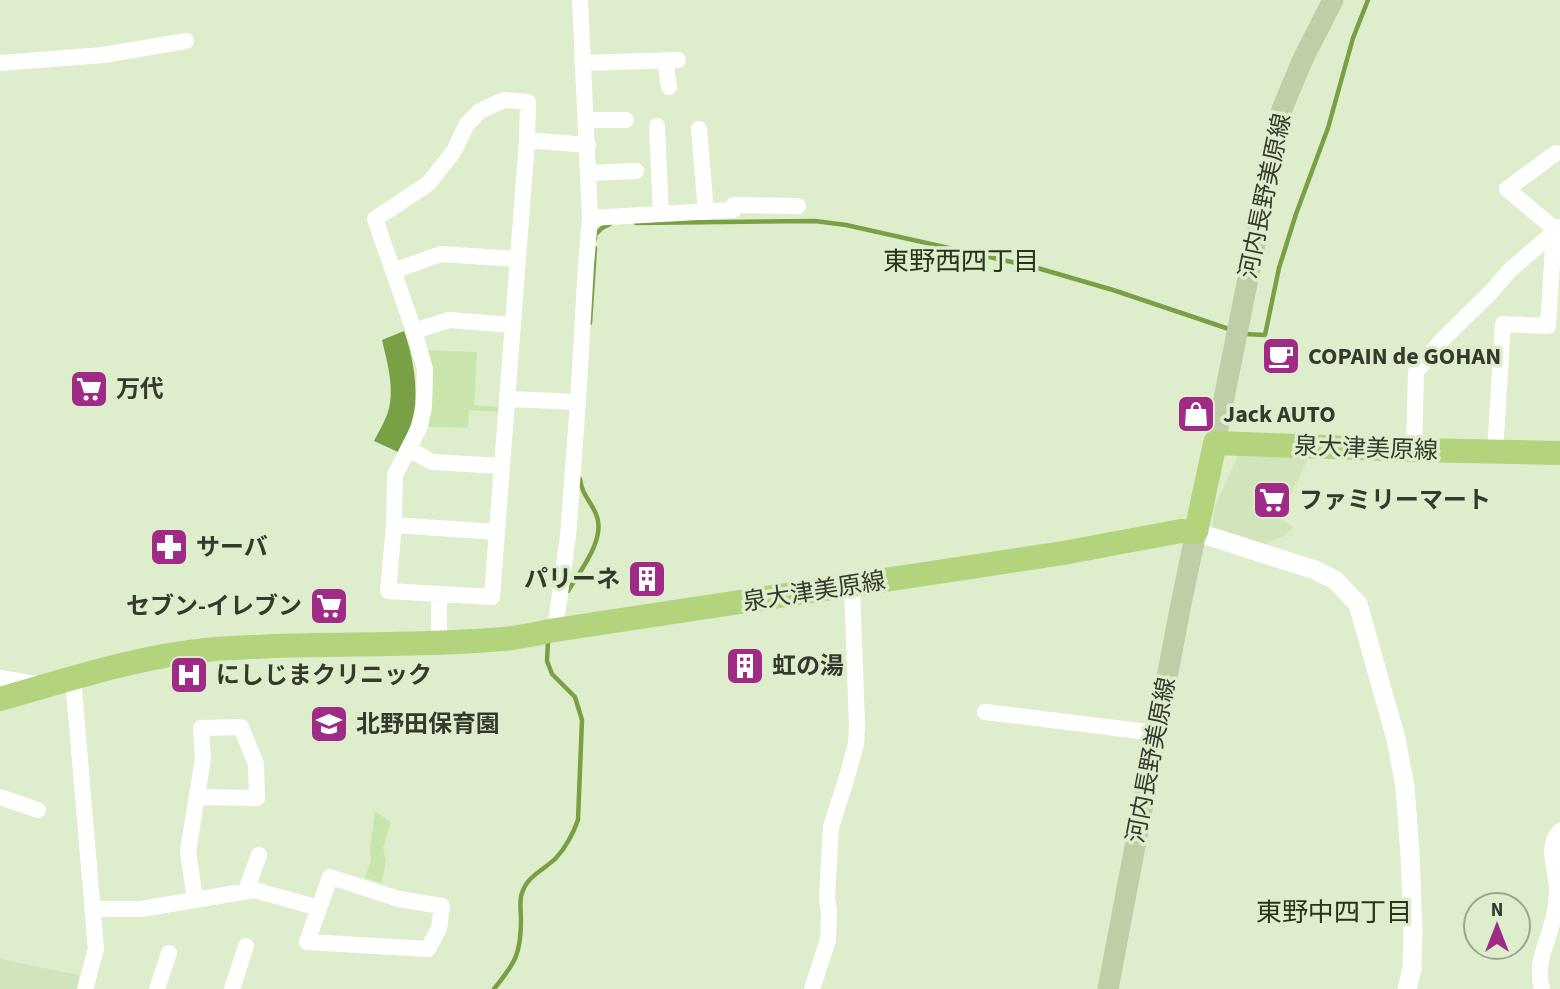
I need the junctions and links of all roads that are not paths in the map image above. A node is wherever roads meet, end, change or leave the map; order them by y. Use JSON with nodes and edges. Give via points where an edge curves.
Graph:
{"nodes":[{"id":1,"x":580,"y":0,"type":"edge"},
{"id":2,"x":1333,"y":0,"type":"edge"},
{"id":3,"x":186,"y":41,"type":"dead end"},
{"id":4,"x":0,"y":63,"type":"edge"},
{"id":5,"x":582,"y":63,"type":"junction"},
{"id":6,"x":669,"y":87,"type":"dead end"},
{"id":7,"x":586,"y":120,"type":"junction"},
{"id":8,"x":626,"y":120,"type":"dead end"},
{"id":9,"x":657,"y":126,"type":"dead end"},
{"id":10,"x":699,"y":129,"type":"dead end"},
{"id":11,"x":527,"y":140,"type":"junction"},
{"id":12,"x":587,"y":145,"type":"junction"},
{"id":13,"x":1556,"y":153,"type":"dead end"},
{"id":14,"x":636,"y":171,"type":"dead end"},
{"id":15,"x":588,"y":173,"type":"junction"},
{"id":16,"x":798,"y":206,"type":"dead end"},
{"id":17,"x":706,"y":212,"type":"junction"},
{"id":18,"x":661,"y":214,"type":"junction"},
{"id":19,"x":590,"y":218,"type":"junction"},
{"id":20,"x":1557,"y":230,"type":"edge"},
{"id":21,"x":518,"y":259,"type":"junction"},
{"id":22,"x":393,"y":271,"type":"junction"},
{"id":23,"x":513,"y":325,"type":"junction"},
{"id":24,"x":1554,"y":326,"type":"edge"},
{"id":25,"x":414,"y":331,"type":"junction"},
{"id":26,"x":507,"y":399,"type":"junction"},
{"id":27,"x":578,"y":402,"type":"junction"},
{"id":28,"x":1215,"y":443,"type":"junction"},
{"id":29,"x":409,"y":449,"type":"junction"},
{"id":30,"x":1414,"y":450,"type":"junction"},
{"id":31,"x":1495,"y":452,"type":"junction"},
{"id":32,"x":1560,"y":453,"type":"edge"},
{"id":33,"x":502,"y":466,"type":"junction"},
{"id":34,"x":394,"y":525,"type":"junction"},
{"id":35,"x":497,"y":532,"type":"junction"},
{"id":36,"x":1196,"y":532,"type":"junction"},
{"id":37,"x":852,"y":585,"type":"junction"},
{"id":38,"x":439,"y":594,"type":"junction"},
{"id":39,"x":555,"y":630,"type":"junction"},
{"id":40,"x":439,"y":644,"type":"junction"},
{"id":41,"x":0,"y":678,"type":"edge"},
{"id":42,"x":73,"y":678,"type":"junction"},
{"id":43,"x":46,"y":686,"type":"junction"},
{"id":44,"x":0,"y":699,"type":"edge"},
{"id":45,"x":985,"y":712,"type":"dead end"},
{"id":46,"x":1156,"y":733,"type":"junction"},
{"id":47,"x":0,"y":797,"type":"edge"},
{"id":48,"x":197,"y":797,"type":"junction"},
{"id":49,"x":38,"y":810,"type":"dead end"},
{"id":50,"x":1560,"y":831,"type":"edge"},
{"id":51,"x":259,"y":855,"type":"dead end"},
{"id":52,"x":246,"y":891,"type":"junction"},
{"id":53,"x":195,"y":900,"type":"junction"},
{"id":54,"x":319,"y":908,"type":"junction"},
{"id":55,"x":92,"y":909,"type":"junction"},
{"id":56,"x":246,"y":946,"type":"dead end"},
{"id":57,"x":169,"y":953,"type":"dead end"},
{"id":58,"x":85,"y":989,"type":"edge"},
{"id":59,"x":157,"y":989,"type":"edge"},
{"id":60,"x":232,"y":989,"type":"edge"},
{"id":61,"x":812,"y":989,"type":"edge"},
{"id":62,"x":1108,"y":989,"type":"edge"},
{"id":63,"x":1407,"y":989,"type":"edge"},
{"id":64,"x":1542,"y":989,"type":"edge"}],
"edges":[{"from":1,"to":5,"type":"street"},
{"from":2,"to":28,"type":"main road","name":"河内長野美原線","via":[[1282,109]]},
{"from":3,"to":4,"type":"street","via":[[103,55]]},
{"from":5,"to":6,"type":"street","via":[[672,60]]},
{"from":5,"to":7,"type":"street"},
{"from":7,"to":8,"type":"street"},
{"from":7,"to":12,"type":"street"},
{"from":9,"to":18,"type":"street"},
{"from":10,"to":17,"type":"street"},
{"from":11,"to":12,"type":"street"},
{"from":11,"to":21,"type":"street"},
{"from":11,"to":22,"type":"street","via":[[528,102],[504,100],[480,111],[429,183],[375,219]]},
{"from":12,"to":15,"type":"street"},
{"from":13,"to":20,"type":"street","via":[[1507,189]]},
{"from":14,"to":15,"type":"street"},
{"from":15,"to":19,"type":"street"},
{"from":16,"to":17,"type":"street","via":[[734,205],[733,210]]},
{"from":17,"to":18,"type":"street"},
{"from":18,"to":19,"type":"street"},
{"from":19,"to":27,"type":"street"},
{"from":20,"to":24,"type":"street"},
{"from":20,"to":30,"type":"street","via":[[1510,270],[1416,372]]},
{"from":21,"to":22,"type":"street","via":[[441,254]]},
{"from":21,"to":23,"type":"street"},
{"from":22,"to":25,"type":"street"},
{"from":23,"to":25,"type":"street","via":[[449,320]]},
{"from":23,"to":26,"type":"street"},
{"from":24,"to":31,"type":"street","via":[[1503,324]]},
{"from":25,"to":29,"type":"street","via":[[425,369],[424,407]]},
{"from":26,"to":27,"type":"street"},
{"from":26,"to":33,"type":"street"},
{"from":27,"to":39,"type":"street"},
{"from":28,"to":30,"type":"main road","name":"泉大津美原線"},
{"from":28,"to":36,"type":"main road"},
{"from":29,"to":33,"type":"street","via":[[432,462]]},
{"from":29,"to":34,"type":"street","via":[[395,475]]},
{"from":30,"to":31,"type":"main road","name":"泉大津美原線"},
{"from":31,"to":32,"type":"main road","name":"泉大津美原線"},
{"from":33,"to":35,"type":"street"},
{"from":34,"to":35,"type":"street"},
{"from":34,"to":38,"type":"street","via":[[388,591]]},
{"from":35,"to":38,"type":"street","via":[[492,597]]},
{"from":36,"to":37,"type":"main road","name":"泉大津美原線"},
{"from":36,"to":46,"type":"main road","name":"河内長野美原線"},
{"from":36,"to":63,"type":"street","via":[[1315,570],[1335,580],[1358,604],[1405,788],[1413,932]]},
{"from":37,"to":39,"type":"main road","name":"泉大津美原線"},
{"from":37,"to":61,"type":"street","via":[[858,726],[848,777],[831,827],[828,940]]},
{"from":38,"to":40,"type":"street"},
{"from":39,"to":40,"type":"main road","name":"泉大津美原線"},
{"from":40,"to":42,"type":"main road","name":"泉大津美原線","via":[[205,650]]},
{"from":41,"to":43,"type":"street"},
{"from":42,"to":43,"type":"main road","name":"泉大津美原線"},
{"from":42,"to":55,"type":"street"},
{"from":43,"to":44,"type":"main road","name":"泉大津美原線"},
{"from":45,"to":46,"type":"street"},
{"from":46,"to":62,"type":"main road","name":"河内長野美原線"},
{"from":47,"to":49,"type":"street"},
{"from":48,"to":48,"type":"street","via":[[203,759],[201,728],[240,727],[256,764],[257,798]]},
{"from":48,"to":53,"type":"street","via":[[188,851]]},
{"from":50,"to":64,"type":"street","via":[[1552,847],[1558,889],[1539,962]]},
{"from":51,"to":52,"type":"street"},
{"from":52,"to":53,"type":"street"},
{"from":52,"to":54,"type":"street"},
{"from":53,"to":55,"type":"street","via":[[141,909]]},
{"from":54,"to":54,"type":"street","via":[[307,942],[428,949],[439,928],[442,906],[399,899],[330,877]]},
{"from":55,"to":58,"type":"street","via":[[96,949]]},
{"from":56,"to":60,"type":"street"},
{"from":57,"to":59,"type":"street"}]}
